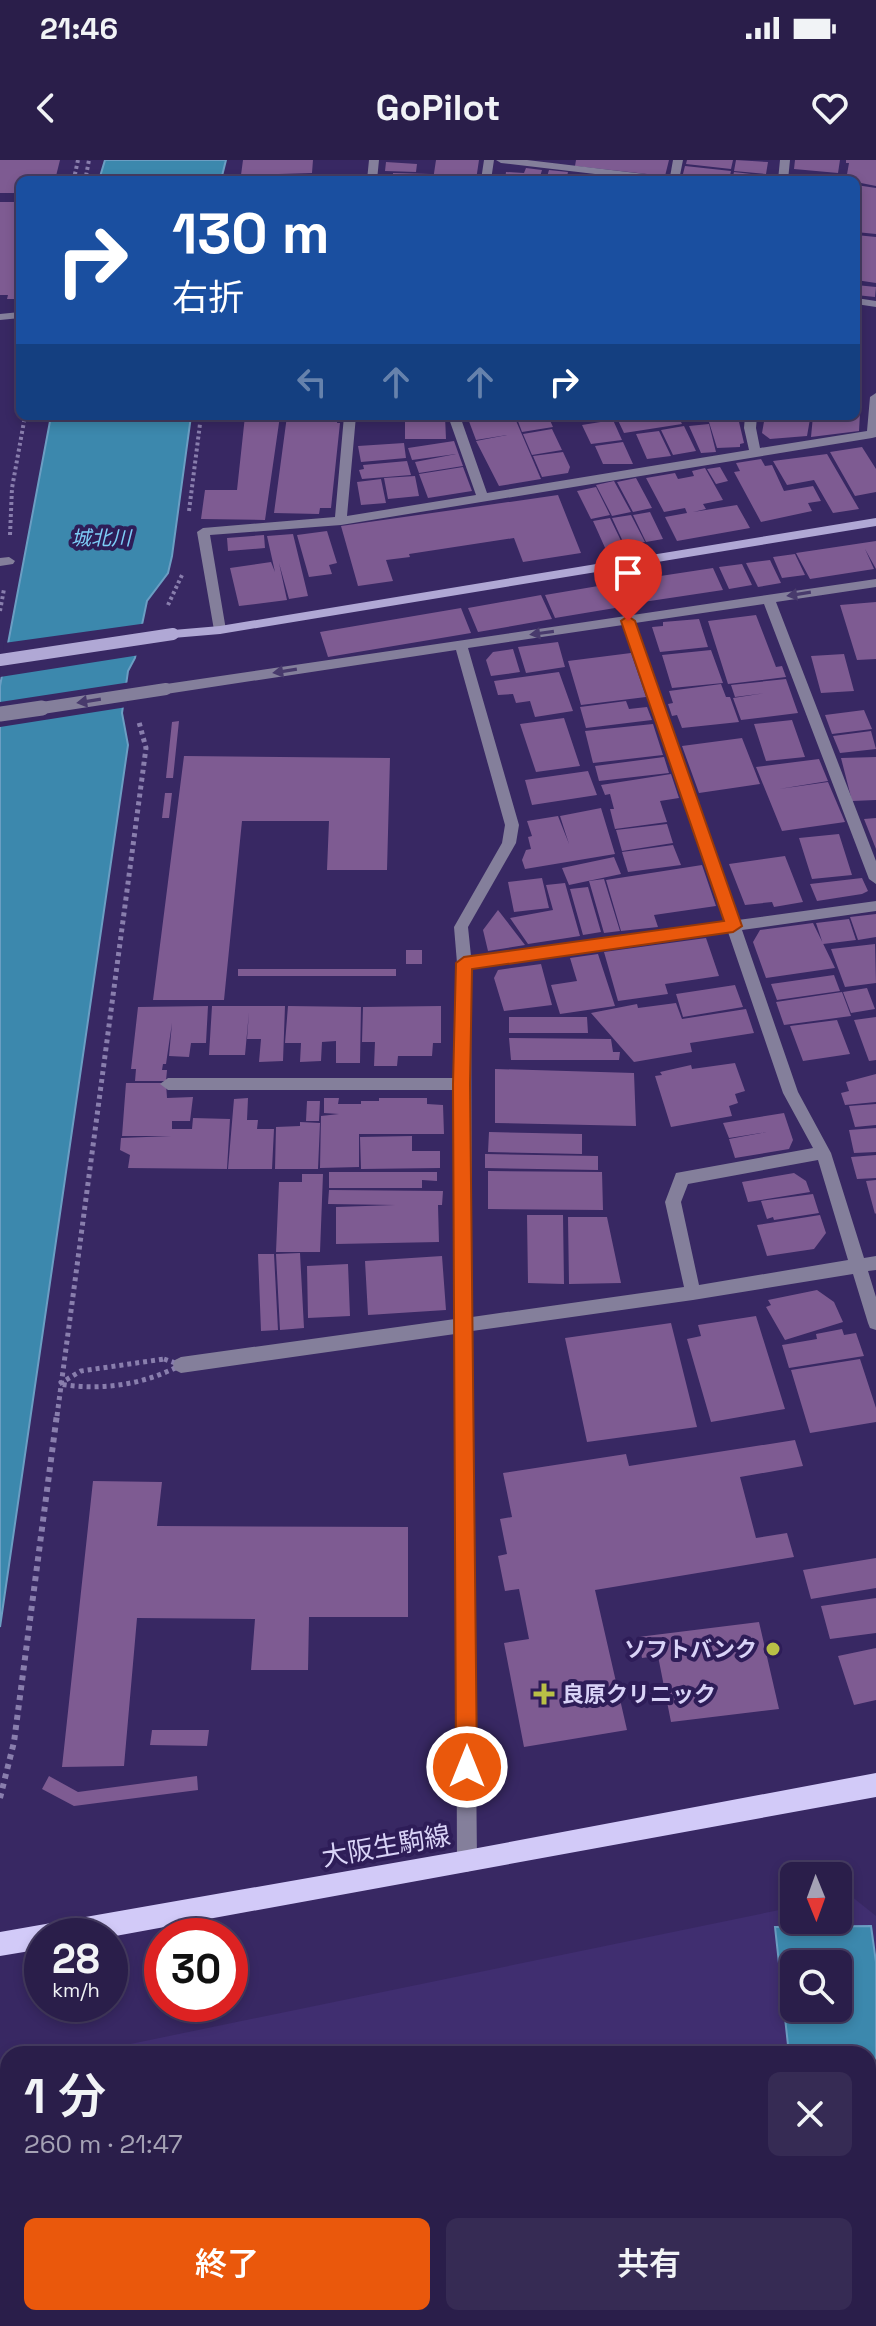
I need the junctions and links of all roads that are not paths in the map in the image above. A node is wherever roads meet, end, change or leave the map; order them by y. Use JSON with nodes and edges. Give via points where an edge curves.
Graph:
{"nodes":[{"id":1,"x":501,"y":160,"type":"edge"},
{"id":2,"x":639,"y":176,"type":"edge"},
{"id":3,"x":876,"y":397,"type":"edge"},
{"id":4,"x":350,"y":420,"type":"edge"},
{"id":5,"x":455,"y":420,"type":"edge"},
{"id":6,"x":751,"y":420,"type":"edge"},
{"id":7,"x":874,"y":433,"type":"edge"},
{"id":8,"x":755,"y":453,"type":"junction"},
{"id":9,"x":483,"y":498,"type":"junction"},
{"id":10,"x":341,"y":521,"type":"junction"},
{"id":11,"x":876,"y":522,"type":"edge"},
{"id":12,"x":876,"y":583,"type":"edge"},
{"id":13,"x":768,"y":599,"type":"junction"},
{"id":14,"x":628,"y":621,"type":"junction"},
{"id":15,"x":220,"y":630,"type":"junction"},
{"id":16,"x":461,"y":645,"type":"junction"},
{"id":17,"x":0,"y":660,"type":"edge"},
{"id":18,"x":0,"y":714,"type":"edge"},
{"id":19,"x":876,"y":879,"type":"edge"},
{"id":20,"x":876,"y":906,"type":"edge"},
{"id":21,"x":733,"y":926,"type":"junction"},
{"id":22,"x":464,"y":963,"type":"junction"},
{"id":23,"x":168,"y":1084,"type":"dead end"},
{"id":24,"x":462,"y":1084,"type":"junction"},
{"id":25,"x":823,"y":1153,"type":"junction"},
{"id":26,"x":867,"y":1264,"type":"edge"},
{"id":27,"x":693,"y":1293,"type":"junction"},
{"id":28,"x":876,"y":1323,"type":"edge"},
{"id":29,"x":464,"y":1325,"type":"junction"},
{"id":30,"x":181,"y":1365,"type":"dead end"},
{"id":31,"x":876,"y":1785,"type":"edge"},
{"id":32,"x":467,"y":1862,"type":"junction"},
{"id":33,"x":128,"y":1921,"type":"edge"}],
"edges":[{"from":1,"to":2,"type":"street"},
{"from":3,"to":7,"type":"street"},
{"from":4,"to":10,"type":"street"},
{"from":5,"to":9,"type":"street"},
{"from":6,"to":8,"type":"street"},
{"from":7,"to":8,"type":"street"},
{"from":8,"to":9,"type":"street"},
{"from":9,"to":10,"type":"street"},
{"from":10,"to":15,"type":"street","via":[[203,532]]},
{"from":11,"to":15,"type":"street"},
{"from":12,"to":13,"type":"street","one_way":true},
{"from":13,"to":14,"type":"street"},
{"from":13,"to":19,"type":"street"},
{"from":14,"to":16,"type":"street","one_way":true},
{"from":14,"to":21,"type":"street"},
{"from":15,"to":17,"type":"street","bridge":true},
{"from":16,"to":18,"type":"street","one_way":true,"bridge":true},
{"from":16,"to":22,"type":"street","via":[[512,825],[509,843],[461,927]]},
{"from":20,"to":21,"type":"street"},
{"from":21,"to":22,"type":"street"},
{"from":21,"to":25,"type":"street","via":[[791,1093]]},
{"from":22,"to":24,"type":"street"},
{"from":23,"to":24,"type":"street"},
{"from":24,"to":29,"type":"street"},
{"from":25,"to":26,"type":"street"},
{"from":25,"to":27,"type":"street","via":[[682,1178],[673,1202]]},
{"from":26,"to":27,"type":"street"},
{"from":26,"to":28,"type":"street"},
{"from":27,"to":29,"type":"street"},
{"from":29,"to":30,"type":"street"},
{"from":29,"to":32,"type":"street"},
{"from":31,"to":32,"type":"main road","name":"大阪生駒線"},
{"from":32,"to":33,"type":"main road","name":"大阪生駒線"}]}
